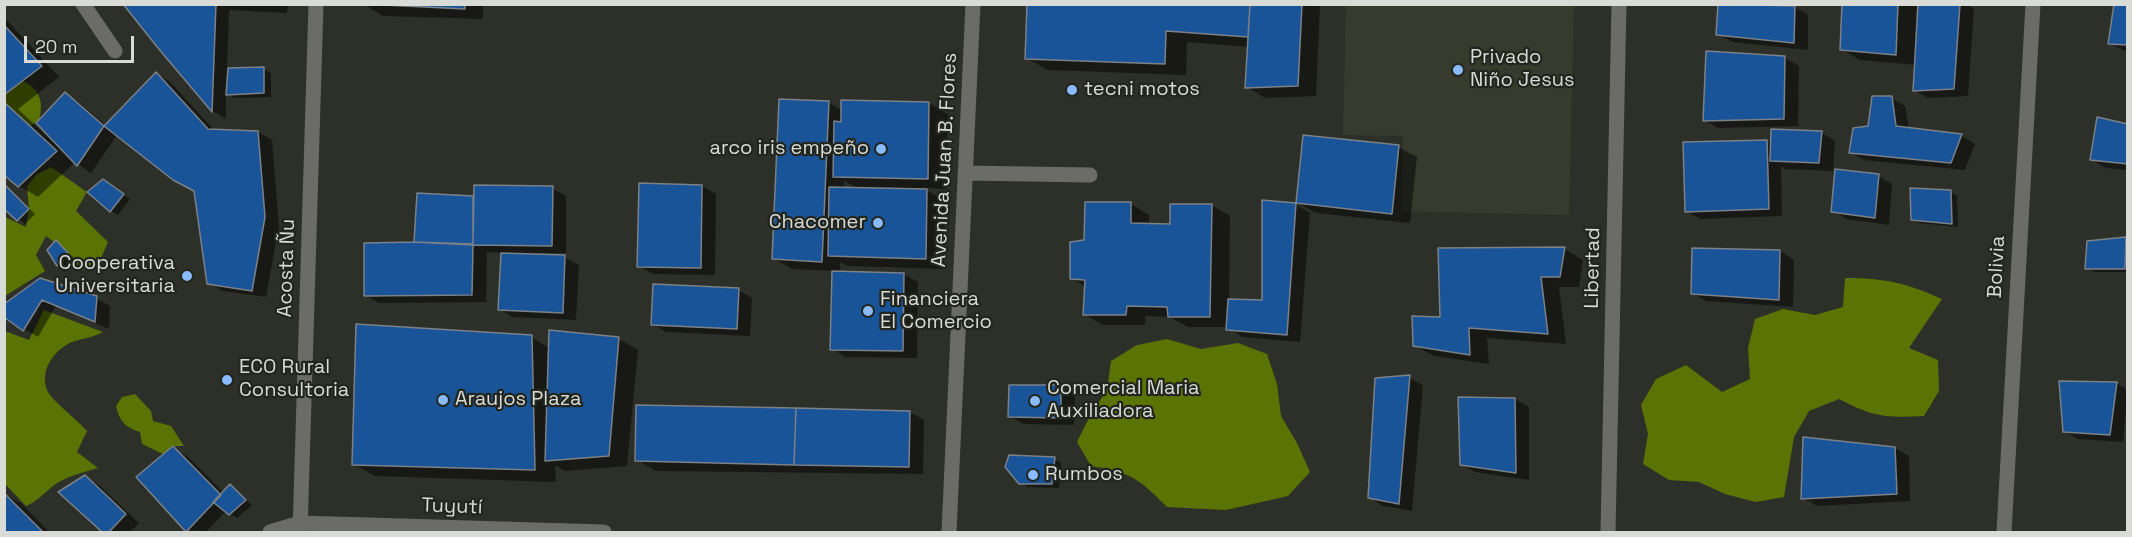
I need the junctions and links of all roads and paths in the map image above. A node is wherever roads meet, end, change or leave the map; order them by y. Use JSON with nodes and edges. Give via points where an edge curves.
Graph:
{"nodes":[{"id":1,"x":83,"y":4,"type":"edge"},
{"id":2,"x":316,"y":4,"type":"edge"},
{"id":3,"x":973,"y":4,"type":"edge"},
{"id":4,"x":1619,"y":4,"type":"edge"},
{"id":5,"x":2033,"y":4,"type":"edge"},
{"id":6,"x":115,"y":51,"type":"dead end"},
{"id":7,"x":965,"y":173,"type":"junction"},
{"id":8,"x":1090,"y":175,"type":"dead end"},
{"id":9,"x":300,"y":528,"type":"edge"},
{"id":10,"x":270,"y":532,"type":"edge"},
{"id":11,"x":603,"y":532,"type":"edge"},
{"id":12,"x":949,"y":532,"type":"edge"},
{"id":13,"x":1608,"y":532,"type":"edge"},
{"id":14,"x":2004,"y":532,"type":"edge"}],
"edges":[{"from":1,"to":6,"type":"street"},
{"from":2,"to":9,"type":"street","name":"Acosta Ñu"},
{"from":3,"to":7,"type":"street","name":"Avenida Juan B. Flores"},
{"from":4,"to":13,"type":"street","name":"Libertad"},
{"from":5,"to":14,"type":"street","name":"Bolivia"},
{"from":7,"to":8,"type":"street"},
{"from":7,"to":12,"type":"street","name":"Avenida Juan B. Flores"},
{"from":9,"to":10,"type":"street","name":"Tuyutí"},
{"from":9,"to":11,"type":"street","name":"Tuyutí"}]}
